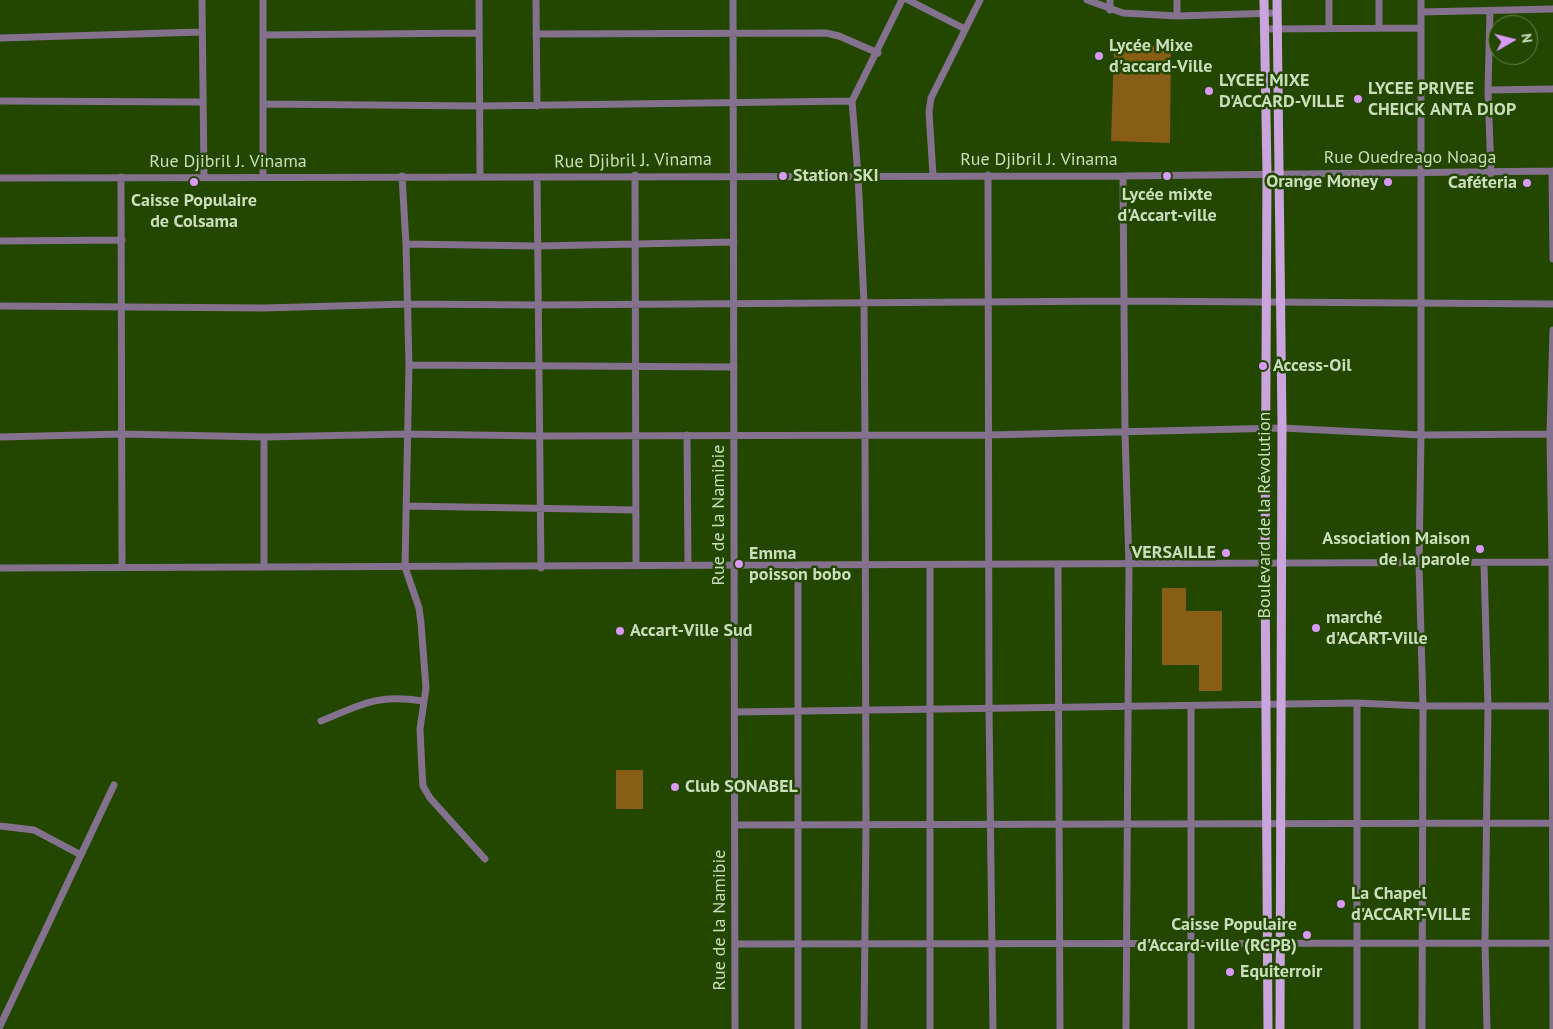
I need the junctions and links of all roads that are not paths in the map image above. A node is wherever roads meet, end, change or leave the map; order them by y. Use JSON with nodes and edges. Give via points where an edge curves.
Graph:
{"nodes":[{"id":1,"x":202,"y":0,"type":"edge"},
{"id":2,"x":263,"y":0,"type":"edge"},
{"id":3,"x":479,"y":0,"type":"edge"},
{"id":4,"x":536,"y":0,"type":"edge"},
{"id":5,"x":733,"y":0,"type":"edge"},
{"id":6,"x":902,"y":0,"type":"edge"},
{"id":7,"x":908,"y":0,"type":"edge"},
{"id":8,"x":980,"y":0,"type":"edge"},
{"id":9,"x":1086,"y":0,"type":"edge"},
{"id":10,"x":1110,"y":0,"type":"edge"},
{"id":11,"x":1177,"y":0,"type":"edge"},
{"id":12,"x":1264,"y":0,"type":"edge"},
{"id":13,"x":1277,"y":0,"type":"edge"},
{"id":14,"x":1329,"y":0,"type":"edge"},
{"id":15,"x":1379,"y":0,"type":"edge"},
{"id":16,"x":1421,"y":0,"type":"edge"},
{"id":17,"x":1553,"y":9,"type":"edge"},
{"id":18,"x":1110,"y":10,"type":"junction"},
{"id":19,"x":1490,"y":11,"type":"junction"},
{"id":20,"x":1421,"y":12,"type":"junction"},
{"id":21,"x":1277,"y":13,"type":"junction"},
{"id":22,"x":1264,"y":14,"type":"junction"},
{"id":23,"x":1177,"y":16,"type":"junction"},
{"id":24,"x":1329,"y":28,"type":"junction"},
{"id":25,"x":1380,"y":28,"type":"junction"},
{"id":26,"x":1421,"y":28,"type":"junction"},
{"id":27,"x":965,"y":29,"type":"junction"},
{"id":28,"x":1265,"y":29,"type":"junction"},
{"id":29,"x":1277,"y":29,"type":"junction"},
{"id":30,"x":202,"y":32,"type":"junction"},
{"id":31,"x":479,"y":33,"type":"junction"},
{"id":32,"x":536,"y":34,"type":"junction"},
{"id":33,"x":263,"y":35,"type":"junction"},
{"id":34,"x":733,"y":35,"type":"junction"},
{"id":35,"x":0,"y":38,"type":"edge"},
{"id":36,"x":878,"y":53,"type":"junction"},
{"id":37,"x":1553,"y":89,"type":"edge"},
{"id":38,"x":1488,"y":90,"type":"junction"},
{"id":39,"x":0,"y":101,"type":"edge"},
{"id":40,"x":852,"y":101,"type":"junction"},
{"id":41,"x":202,"y":102,"type":"junction"},
{"id":42,"x":733,"y":103,"type":"junction"},
{"id":43,"x":263,"y":104,"type":"junction"},
{"id":44,"x":480,"y":106,"type":"junction"},
{"id":45,"x":537,"y":106,"type":"junction"},
{"id":46,"x":1552,"y":171,"type":"edge"},
{"id":47,"x":1279,"y":173,"type":"junction"},
{"id":48,"x":1267,"y":174,"type":"junction"},
{"id":49,"x":1421,"y":174,"type":"junction"},
{"id":50,"x":1491,"y":174,"type":"junction"},
{"id":51,"x":635,"y":175,"type":"junction"},
{"id":52,"x":734,"y":175,"type":"junction"},
{"id":53,"x":858,"y":175,"type":"junction"},
{"id":54,"x":933,"y":175,"type":"junction"},
{"id":55,"x":988,"y":175,"type":"junction"},
{"id":56,"x":204,"y":176,"type":"junction"},
{"id":57,"x":402,"y":176,"type":"junction"},
{"id":58,"x":480,"y":176,"type":"junction"},
{"id":59,"x":1123,"y":176,"type":"junction"},
{"id":60,"x":121,"y":177,"type":"junction"},
{"id":61,"x":263,"y":177,"type":"junction"},
{"id":62,"x":537,"y":177,"type":"junction"},
{"id":63,"x":0,"y":178,"type":"edge"},
{"id":64,"x":122,"y":240,"type":"junction"},
{"id":65,"x":0,"y":241,"type":"edge"},
{"id":66,"x":734,"y":242,"type":"junction"},
{"id":67,"x":406,"y":244,"type":"junction"},
{"id":68,"x":635,"y":245,"type":"junction"},
{"id":69,"x":538,"y":246,"type":"junction"},
{"id":70,"x":1553,"y":259,"type":"edge"},
{"id":71,"x":1124,"y":301,"type":"junction"},
{"id":72,"x":1421,"y":301,"type":"junction"},
{"id":73,"x":635,"y":303,"type":"junction"},
{"id":74,"x":864,"y":303,"type":"junction"},
{"id":75,"x":986,"y":303,"type":"junction"},
{"id":76,"x":1266,"y":303,"type":"junction"},
{"id":77,"x":1280,"y":303,"type":"junction"},
{"id":78,"x":407,"y":304,"type":"junction"},
{"id":79,"x":734,"y":304,"type":"junction"},
{"id":80,"x":1553,"y":304,"type":"edge"},
{"id":81,"x":123,"y":305,"type":"junction"},
{"id":82,"x":538,"y":305,"type":"junction"},
{"id":83,"x":0,"y":306,"type":"edge"},
{"id":84,"x":1553,"y":330,"type":"edge"},
{"id":85,"x":635,"y":364,"type":"junction"},
{"id":86,"x":409,"y":365,"type":"junction"},
{"id":87,"x":539,"y":366,"type":"junction"},
{"id":88,"x":734,"y":367,"type":"junction"},
{"id":89,"x":1282,"y":428,"type":"junction"},
{"id":90,"x":1266,"y":429,"type":"junction"},
{"id":91,"x":1125,"y":433,"type":"junction"},
{"id":92,"x":122,"y":434,"type":"junction"},
{"id":93,"x":407,"y":434,"type":"junction"},
{"id":94,"x":1421,"y":434,"type":"junction"},
{"id":95,"x":1552,"y":434,"type":"edge"},
{"id":96,"x":688,"y":435,"type":"junction"},
{"id":97,"x":988,"y":435,"type":"junction"},
{"id":98,"x":540,"y":436,"type":"junction"},
{"id":99,"x":636,"y":436,"type":"junction"},
{"id":100,"x":734,"y":436,"type":"junction"},
{"id":101,"x":866,"y":436,"type":"junction"},
{"id":102,"x":0,"y":437,"type":"edge"},
{"id":103,"x":264,"y":437,"type":"junction"},
{"id":104,"x":406,"y":506,"type":"junction"},
{"id":105,"x":541,"y":509,"type":"junction"},
{"id":106,"x":636,"y":510,"type":"junction"},
{"id":107,"x":1265,"y":562,"type":"junction"},
{"id":108,"x":1282,"y":562,"type":"junction"},
{"id":109,"x":1553,"y":562,"type":"edge"},
{"id":110,"x":1419,"y":564,"type":"junction"},
{"id":111,"x":1484,"y":564,"type":"junction"},
{"id":112,"x":688,"y":565,"type":"junction"},
{"id":113,"x":988,"y":565,"type":"junction"},
{"id":114,"x":1058,"y":565,"type":"junction"},
{"id":115,"x":1129,"y":565,"type":"junction"},
{"id":116,"x":264,"y":566,"type":"junction"},
{"id":117,"x":636,"y":566,"type":"junction"},
{"id":118,"x":734,"y":566,"type":"junction"},
{"id":119,"x":798,"y":566,"type":"junction"},
{"id":120,"x":864,"y":566,"type":"junction"},
{"id":121,"x":930,"y":566,"type":"junction"},
{"id":122,"x":122,"y":567,"type":"junction"},
{"id":123,"x":405,"y":567,"type":"junction"},
{"id":124,"x":0,"y":568,"type":"edge"},
{"id":125,"x":542,"y":568,"type":"junction"},
{"id":126,"x":423,"y":701,"type":"junction"},
{"id":127,"x":1357,"y":703,"type":"junction"},
{"id":128,"x":1282,"y":704,"type":"junction"},
{"id":129,"x":1267,"y":705,"type":"junction"},
{"id":130,"x":1191,"y":706,"type":"junction"},
{"id":131,"x":1423,"y":706,"type":"junction"},
{"id":132,"x":1488,"y":706,"type":"junction"},
{"id":133,"x":1552,"y":706,"type":"edge"},
{"id":134,"x":1059,"y":707,"type":"junction"},
{"id":135,"x":1128,"y":707,"type":"junction"},
{"id":136,"x":988,"y":708,"type":"junction"},
{"id":137,"x":798,"y":710,"type":"junction"},
{"id":138,"x":865,"y":710,"type":"junction"},
{"id":139,"x":930,"y":710,"type":"junction"},
{"id":140,"x":734,"y":712,"type":"junction"},
{"id":141,"x":321,"y":721,"type":"dead end"},
{"id":142,"x":114,"y":785,"type":"dead end"},
{"id":143,"x":992,"y":823,"type":"junction"},
{"id":144,"x":1059,"y":823,"type":"junction"},
{"id":145,"x":1127,"y":823,"type":"junction"},
{"id":146,"x":1190,"y":823,"type":"junction"},
{"id":147,"x":1266,"y":823,"type":"junction"},
{"id":148,"x":1280,"y":823,"type":"junction"},
{"id":149,"x":1358,"y":823,"type":"junction"},
{"id":150,"x":1422,"y":823,"type":"junction"},
{"id":151,"x":1488,"y":823,"type":"junction"},
{"id":152,"x":1552,"y":823,"type":"edge"},
{"id":153,"x":735,"y":825,"type":"junction"},
{"id":154,"x":798,"y":825,"type":"junction"},
{"id":155,"x":930,"y":825,"type":"junction"},
{"id":156,"x":0,"y":826,"type":"edge"},
{"id":157,"x":866,"y":826,"type":"junction"},
{"id":158,"x":81,"y":855,"type":"junction"},
{"id":159,"x":486,"y":859,"type":"dead end"},
{"id":160,"x":1422,"y":941,"type":"junction"},
{"id":161,"x":1060,"y":942,"type":"junction"},
{"id":162,"x":1127,"y":942,"type":"junction"},
{"id":163,"x":1282,"y":942,"type":"junction"},
{"id":164,"x":1357,"y":942,"type":"junction"},
{"id":165,"x":1485,"y":942,"type":"junction"},
{"id":166,"x":1553,"y":942,"type":"edge"},
{"id":167,"x":993,"y":943,"type":"junction"},
{"id":168,"x":1190,"y":943,"type":"junction"},
{"id":169,"x":1267,"y":943,"type":"junction"},
{"id":170,"x":735,"y":944,"type":"junction"},
{"id":171,"x":798,"y":944,"type":"junction"},
{"id":172,"x":930,"y":944,"type":"junction"},
{"id":173,"x":865,"y":945,"type":"junction"},
{"id":174,"x":0,"y":1026,"type":"edge"},
{"id":175,"x":735,"y":1029,"type":"edge"},
{"id":176,"x":798,"y":1029,"type":"edge"},
{"id":177,"x":864,"y":1029,"type":"edge"},
{"id":178,"x":930,"y":1029,"type":"edge"},
{"id":179,"x":993,"y":1029,"type":"edge"},
{"id":180,"x":1060,"y":1029,"type":"edge"},
{"id":181,"x":1126,"y":1029,"type":"edge"},
{"id":182,"x":1191,"y":1029,"type":"edge"},
{"id":183,"x":1268,"y":1029,"type":"edge"},
{"id":184,"x":1280,"y":1029,"type":"edge"},
{"id":185,"x":1357,"y":1029,"type":"edge"},
{"id":186,"x":1422,"y":1029,"type":"edge"},
{"id":187,"x":1487,"y":1029,"type":"edge"},
{"id":188,"x":1553,"y":1029,"type":"edge"}],
"edges":[{"from":1,"to":30,"type":"street"},
{"from":2,"to":33,"type":"street"},
{"from":3,"to":31,"type":"street"},
{"from":4,"to":32,"type":"street"},
{"from":5,"to":34,"type":"street","name":"Rue de la Namibie"},
{"from":6,"to":36,"type":"street"},
{"from":7,"to":27,"type":"street"},
{"from":8,"to":27,"type":"street"},
{"from":9,"to":18,"type":"street"},
{"from":10,"to":18,"type":"street"},
{"from":11,"to":23,"type":"street"},
{"from":12,"to":22,"type":"main road","name":"Boulevard de la Révolution"},
{"from":13,"to":21,"type":"main road","name":"Boulevard de la Révolution"},
{"from":14,"to":24,"type":"street"},
{"from":15,"to":25,"type":"street"},
{"from":16,"to":20,"type":"street"},
{"from":17,"to":19,"type":"street"},
{"from":18,"to":23,"type":"street","via":[[1123,14]]},
{"from":19,"to":20,"type":"street"},
{"from":19,"to":38,"type":"street"},
{"from":20,"to":26,"type":"street"},
{"from":21,"to":22,"type":"street"},
{"from":21,"to":29,"type":"main road","name":"Boulevard de la Révolution"},
{"from":22,"to":23,"type":"street"},
{"from":22,"to":28,"type":"main road","name":"Boulevard de la Révolution"},
{"from":24,"to":25,"type":"street"},
{"from":24,"to":29,"type":"street"},
{"from":25,"to":26,"type":"street"},
{"from":26,"to":49,"type":"street"},
{"from":27,"to":54,"type":"street","via":[[930,98]]},
{"from":28,"to":29,"type":"street"},
{"from":28,"to":48,"type":"main road","name":"Boulevard de la Révolution"},
{"from":29,"to":47,"type":"main road","name":"Boulevard de la Révolution"},
{"from":30,"to":35,"type":"street"},
{"from":30,"to":41,"type":"street"},
{"from":31,"to":33,"type":"street"},
{"from":31,"to":44,"type":"street"},
{"from":32,"to":34,"type":"street"},
{"from":32,"to":45,"type":"street"},
{"from":33,"to":43,"type":"street"},
{"from":34,"to":36,"type":"street","via":[[826,33]]},
{"from":34,"to":42,"type":"street","name":"Rue de la Namibie"},
{"from":36,"to":40,"type":"street"},
{"from":37,"to":38,"type":"street"},
{"from":38,"to":50,"type":"street"},
{"from":39,"to":41,"type":"street"},
{"from":40,"to":42,"type":"street"},
{"from":40,"to":53,"type":"street"},
{"from":41,"to":56,"type":"street"},
{"from":42,"to":45,"type":"street"},
{"from":42,"to":52,"type":"street","name":"Rue de la Namibie"},
{"from":43,"to":44,"type":"street"},
{"from":43,"to":61,"type":"street"},
{"from":44,"to":45,"type":"street"},
{"from":44,"to":58,"type":"street"},
{"from":46,"to":50,"type":"street","name":"Rue Ouedreago Noaga"},
{"from":46,"to":70,"type":"street"},
{"from":47,"to":48,"type":"street","name":"Rue Ouedreago Noaga"},
{"from":47,"to":49,"type":"street","name":"Rue Ouedreago Noaga"},
{"from":47,"to":77,"type":"main road","name":"Boulevard de la Révolution"},
{"from":48,"to":59,"type":"street","name":"Rue Djibril J. Vinama"},
{"from":48,"to":76,"type":"main road","name":"Boulevard de la Révolution"},
{"from":49,"to":50,"type":"street","name":"Rue Ouedreago Noaga"},
{"from":49,"to":72,"type":"street"},
{"from":51,"to":52,"type":"street","name":"Rue Djibril J. Vinama"},
{"from":51,"to":62,"type":"street","name":"Rue Djibril J. Vinama"},
{"from":51,"to":68,"type":"street"},
{"from":52,"to":53,"type":"street","name":"Rue Djibril J. Vinama"},
{"from":52,"to":66,"type":"street","name":"Rue de la Namibie"},
{"from":53,"to":54,"type":"street","name":"Rue Djibril J. Vinama"},
{"from":53,"to":74,"type":"street"},
{"from":54,"to":55,"type":"street","name":"Rue Djibril J. Vinama"},
{"from":55,"to":59,"type":"street","name":"Rue Djibril J. Vinama"},
{"from":55,"to":75,"type":"street"},
{"from":56,"to":60,"type":"street","name":"Rue Djibril J. Vinama"},
{"from":56,"to":61,"type":"street","name":"Rue Djibril J. Vinama"},
{"from":57,"to":58,"type":"street","name":"Rue Djibril J. Vinama"},
{"from":57,"to":61,"type":"street","name":"Rue Djibril J. Vinama"},
{"from":57,"to":67,"type":"street"},
{"from":58,"to":62,"type":"street","name":"Rue Djibril J. Vinama"},
{"from":59,"to":71,"type":"street"},
{"from":60,"to":63,"type":"street","name":"Rue Djibril J. Vinama"},
{"from":60,"to":64,"type":"street"},
{"from":62,"to":69,"type":"street"},
{"from":64,"to":65,"type":"street"},
{"from":64,"to":81,"type":"street"},
{"from":66,"to":68,"type":"street"},
{"from":66,"to":79,"type":"street","name":"Rue de la Namibie"},
{"from":67,"to":69,"type":"street"},
{"from":67,"to":78,"type":"street"},
{"from":68,"to":69,"type":"street"},
{"from":68,"to":73,"type":"street"},
{"from":69,"to":82,"type":"street"},
{"from":71,"to":75,"type":"street"},
{"from":71,"to":76,"type":"street"},
{"from":71,"to":91,"type":"street"},
{"from":72,"to":77,"type":"street"},
{"from":72,"to":80,"type":"street"},
{"from":72,"to":94,"type":"street"},
{"from":73,"to":79,"type":"street"},
{"from":73,"to":82,"type":"street"},
{"from":73,"to":85,"type":"street"},
{"from":74,"to":75,"type":"street"},
{"from":74,"to":79,"type":"street"},
{"from":74,"to":101,"type":"street"},
{"from":75,"to":97,"type":"street"},
{"from":76,"to":77,"type":"street"},
{"from":76,"to":90,"type":"main road","name":"Boulevard de la Révolution"},
{"from":77,"to":89,"type":"main road","name":"Boulevard de la Révolution"},
{"from":78,"to":81,"type":"street","via":[[264,308]]},
{"from":78,"to":82,"type":"street"},
{"from":78,"to":86,"type":"street"},
{"from":79,"to":88,"type":"street","name":"Rue de la Namibie"},
{"from":81,"to":83,"type":"street"},
{"from":81,"to":92,"type":"street"},
{"from":82,"to":87,"type":"street"},
{"from":84,"to":95,"type":"street"},
{"from":85,"to":87,"type":"street"},
{"from":85,"to":88,"type":"street"},
{"from":85,"to":99,"type":"street"},
{"from":86,"to":87,"type":"street"},
{"from":86,"to":93,"type":"street"},
{"from":87,"to":98,"type":"street"},
{"from":88,"to":100,"type":"street","name":"Rue de la Namibie"},
{"from":89,"to":90,"type":"street"},
{"from":89,"to":94,"type":"street"},
{"from":89,"to":108,"type":"main road","name":"Boulevard de la Révolution"},
{"from":90,"to":91,"type":"street"},
{"from":90,"to":107,"type":"main road","name":"Boulevard de la Révolution"},
{"from":91,"to":97,"type":"street"},
{"from":91,"to":115,"type":"street"},
{"from":92,"to":102,"type":"street"},
{"from":92,"to":103,"type":"street"},
{"from":92,"to":122,"type":"street"},
{"from":93,"to":98,"type":"street"},
{"from":93,"to":103,"type":"street"},
{"from":93,"to":104,"type":"street"},
{"from":94,"to":95,"type":"street"},
{"from":94,"to":110,"type":"street"},
{"from":95,"to":109,"type":"street"},
{"from":96,"to":99,"type":"street"},
{"from":96,"to":100,"type":"street"},
{"from":96,"to":112,"type":"street"},
{"from":97,"to":101,"type":"street"},
{"from":97,"to":113,"type":"street"},
{"from":98,"to":99,"type":"street"},
{"from":98,"to":105,"type":"street"},
{"from":99,"to":106,"type":"street"},
{"from":100,"to":101,"type":"street"},
{"from":100,"to":118,"type":"street","name":"Rue de la Namibie"},
{"from":101,"to":120,"type":"street"},
{"from":103,"to":116,"type":"street"},
{"from":104,"to":105,"type":"street"},
{"from":104,"to":123,"type":"street"},
{"from":105,"to":106,"type":"street"},
{"from":105,"to":125,"type":"street"},
{"from":106,"to":117,"type":"street"},
{"from":107,"to":108,"type":"street"},
{"from":107,"to":115,"type":"street"},
{"from":107,"to":129,"type":"main road","name":"Boulevard de la Révolution"},
{"from":108,"to":110,"type":"street"},
{"from":108,"to":128,"type":"main road","name":"Boulevard de la Révolution"},
{"from":109,"to":111,"type":"street"},
{"from":109,"to":133,"type":"street"},
{"from":110,"to":111,"type":"street"},
{"from":110,"to":131,"type":"street"},
{"from":111,"to":132,"type":"street"},
{"from":112,"to":117,"type":"street"},
{"from":112,"to":118,"type":"street"},
{"from":113,"to":114,"type":"street"},
{"from":113,"to":121,"type":"street"},
{"from":113,"to":136,"type":"street"},
{"from":114,"to":115,"type":"street"},
{"from":114,"to":134,"type":"street"},
{"from":115,"to":135,"type":"street"},
{"from":116,"to":122,"type":"street"},
{"from":116,"to":123,"type":"street"},
{"from":117,"to":125,"type":"street"},
{"from":118,"to":119,"type":"street"},
{"from":118,"to":140,"type":"street","name":"Rue de la Namibie"},
{"from":119,"to":120,"type":"street"},
{"from":119,"to":137,"type":"street"},
{"from":120,"to":121,"type":"street"},
{"from":120,"to":138,"type":"street"},
{"from":121,"to":139,"type":"street"},
{"from":122,"to":124,"type":"street"},
{"from":123,"to":125,"type":"street"},
{"from":123,"to":126,"type":"street","via":[[420,615],[425,678]]},
{"from":126,"to":141,"type":"street","via":[[389,697],[371,700]]},
{"from":126,"to":159,"type":"street","via":[[420,729],[423,786],[430,798]]},
{"from":127,"to":128,"type":"street"},
{"from":127,"to":131,"type":"street"},
{"from":127,"to":149,"type":"street"},
{"from":128,"to":129,"type":"street"},
{"from":128,"to":148,"type":"main road","name":"Boulevard de la Révolution"},
{"from":129,"to":130,"type":"street"},
{"from":129,"to":147,"type":"main road","name":"Boulevard de la Révolution"},
{"from":130,"to":135,"type":"street"},
{"from":130,"to":146,"type":"street"},
{"from":131,"to":132,"type":"street"},
{"from":131,"to":150,"type":"street"},
{"from":132,"to":133,"type":"street"},
{"from":132,"to":151,"type":"street"},
{"from":133,"to":152,"type":"street"},
{"from":134,"to":135,"type":"street"},
{"from":134,"to":136,"type":"street"},
{"from":134,"to":144,"type":"street"},
{"from":135,"to":145,"type":"street"},
{"from":136,"to":139,"type":"street"},
{"from":136,"to":143,"type":"street"},
{"from":137,"to":138,"type":"street"},
{"from":137,"to":140,"type":"street"},
{"from":137,"to":154,"type":"street"},
{"from":138,"to":139,"type":"street"},
{"from":138,"to":157,"type":"street"},
{"from":139,"to":155,"type":"street"},
{"from":140,"to":153,"type":"street","name":"Rue de la Namibie"},
{"from":142,"to":158,"type":"street"},
{"from":143,"to":144,"type":"street"},
{"from":143,"to":155,"type":"street"},
{"from":143,"to":167,"type":"street"},
{"from":144,"to":145,"type":"street"},
{"from":144,"to":161,"type":"street"},
{"from":145,"to":146,"type":"street"},
{"from":145,"to":162,"type":"street"},
{"from":146,"to":147,"type":"street"},
{"from":146,"to":168,"type":"street"},
{"from":147,"to":148,"type":"street"},
{"from":147,"to":169,"type":"main road","name":"Boulevard de la Révolution"},
{"from":148,"to":149,"type":"street"},
{"from":148,"to":163,"type":"main road","name":"Boulevard de la Révolution"},
{"from":149,"to":150,"type":"street"},
{"from":149,"to":164,"type":"street"},
{"from":150,"to":151,"type":"street"},
{"from":150,"to":160,"type":"street"},
{"from":151,"to":152,"type":"street"},
{"from":151,"to":165,"type":"street"},
{"from":152,"to":166,"type":"street"},
{"from":153,"to":154,"type":"street"},
{"from":153,"to":170,"type":"street","name":"Rue de la Namibie"},
{"from":154,"to":157,"type":"street"},
{"from":154,"to":171,"type":"street"},
{"from":155,"to":157,"type":"street"},
{"from":155,"to":172,"type":"street"},
{"from":156,"to":158,"type":"street","via":[[34,830]]},
{"from":157,"to":173,"type":"street"},
{"from":158,"to":174,"type":"street"},
{"from":160,"to":164,"type":"street"},
{"from":160,"to":165,"type":"street"},
{"from":160,"to":186,"type":"street"},
{"from":161,"to":162,"type":"street"},
{"from":161,"to":167,"type":"street"},
{"from":161,"to":180,"type":"street"},
{"from":162,"to":168,"type":"street"},
{"from":162,"to":181,"type":"street"},
{"from":163,"to":164,"type":"street"},
{"from":163,"to":169,"type":"street"},
{"from":163,"to":184,"type":"main road","name":"Boulevard de la Révolution"},
{"from":164,"to":185,"type":"street"},
{"from":165,"to":166,"type":"street"},
{"from":165,"to":187,"type":"street"},
{"from":166,"to":188,"type":"street"},
{"from":167,"to":172,"type":"street"},
{"from":167,"to":179,"type":"street"},
{"from":168,"to":169,"type":"street"},
{"from":168,"to":182,"type":"street"},
{"from":169,"to":183,"type":"main road","name":"Boulevard de la Révolution"},
{"from":170,"to":171,"type":"street"},
{"from":170,"to":175,"type":"street","name":"Rue de la Namibie"},
{"from":171,"to":173,"type":"street"},
{"from":171,"to":176,"type":"street"},
{"from":172,"to":173,"type":"street"},
{"from":172,"to":178,"type":"street"},
{"from":173,"to":177,"type":"street"}]}
